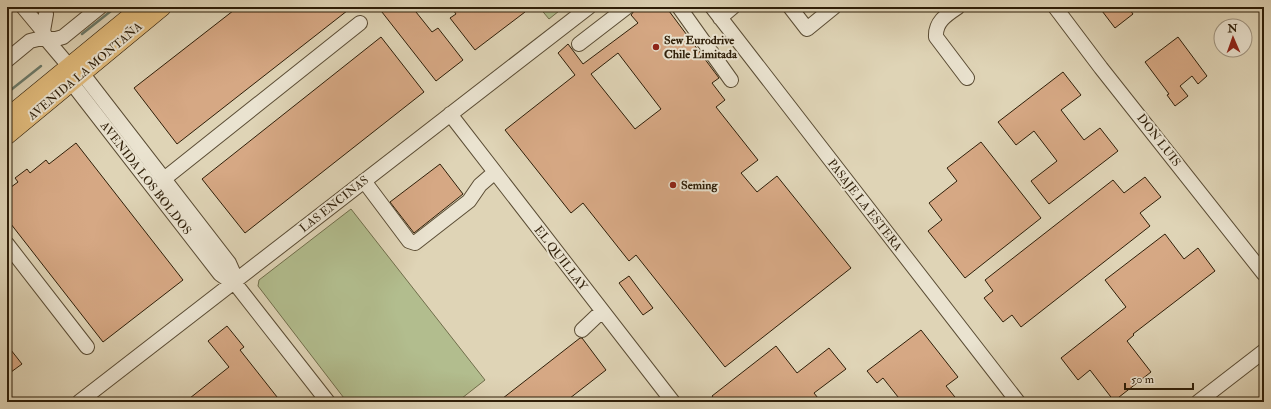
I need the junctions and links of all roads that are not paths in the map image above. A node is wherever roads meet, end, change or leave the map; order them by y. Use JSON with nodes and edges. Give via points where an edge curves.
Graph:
{"nodes":[{"id":1,"x":24,"y":7,"type":"edge"},
{"id":2,"x":100,"y":7,"type":"edge"},
{"id":3,"x":141,"y":7,"type":"edge"},
{"id":4,"x":163,"y":7,"type":"edge"},
{"id":5,"x":589,"y":7,"type":"edge"},
{"id":6,"x":627,"y":7,"type":"edge"},
{"id":7,"x":679,"y":7,"type":"edge"},
{"id":8,"x":733,"y":7,"type":"edge"},
{"id":9,"x":790,"y":7,"type":"edge"},
{"id":10,"x":834,"y":7,"type":"edge"},
{"id":11,"x":958,"y":7,"type":"edge"},
{"id":12,"x":1055,"y":7,"type":"edge"},
{"id":13,"x":716,"y":12,"type":"edge"},
{"id":14,"x":46,"y":14,"type":"dead end"},
{"id":15,"x":360,"y":23,"type":"dead end"},
{"id":16,"x":45,"y":36,"type":"junction"},
{"id":17,"x":580,"y":44,"type":"dead end"},
{"id":18,"x":7,"y":60,"type":"edge"},
{"id":19,"x":74,"y":74,"type":"junction"},
{"id":20,"x":967,"y":78,"type":"dead end"},
{"id":21,"x":731,"y":80,"type":"dead end"},
{"id":22,"x":450,"y":114,"type":"junction"},
{"id":23,"x":7,"y":117,"type":"edge"},
{"id":24,"x":7,"y":136,"type":"edge"},
{"id":25,"x":495,"y":172,"type":"junction"},
{"id":26,"x":164,"y":179,"type":"junction"},
{"id":27,"x":364,"y":181,"type":"junction"},
{"id":28,"x":7,"y":244,"type":"edge"},
{"id":29,"x":1264,"y":274,"type":"edge"},
{"id":30,"x":234,"y":282,"type":"junction"},
{"id":31,"x":602,"y":311,"type":"junction"},
{"id":32,"x":582,"y":330,"type":"dead end"},
{"id":33,"x":87,"y":347,"type":"dead end"},
{"id":34,"x":1264,"y":351,"type":"edge"},
{"id":35,"x":86,"y":400,"type":"edge"},
{"id":36,"x":328,"y":402,"type":"edge"},
{"id":37,"x":673,"y":402,"type":"edge"},
{"id":38,"x":1018,"y":402,"type":"edge"},
{"id":39,"x":1198,"y":402,"type":"edge"}],
"edges":[{"from":1,"to":16,"type":"street","name":"AVENIDA LOS BOLDOS"},
{"from":2,"to":16,"type":"street","via":[[64,37]]},
{"from":3,"to":19,"type":"main road","name":"AVENIDA LA MONTAÑA"},
{"from":4,"to":19,"type":"main road","name":"AVENIDA LA MONTAÑA"},
{"from":5,"to":22,"type":"street","name":"LAS ENCINAS"},
{"from":6,"to":17,"type":"street"},
{"from":7,"to":21,"type":"street"},
{"from":8,"to":13,"type":"street"},
{"from":9,"to":10,"type":"street","via":[[807,29]]},
{"from":11,"to":20,"type":"street","via":[[942,18],[937,25],[936,37]]},
{"from":12,"to":29,"type":"street","name":"DON LUIS"},
{"from":13,"to":38,"type":"street","name":"PASAJE LA ESTERA"},
{"from":14,"to":16,"type":"street"},
{"from":15,"to":26,"type":"street"},
{"from":16,"to":18,"type":"street","via":[[30,41]]},
{"from":16,"to":19,"type":"street","name":"AVENIDA LOS BOLDOS"},
{"from":19,"to":23,"type":"main road","name":"AVENIDA LA MONTAÑA"},
{"from":19,"to":24,"type":"main road","name":"AVENIDA LA MONTAÑA"},
{"from":19,"to":26,"type":"street","name":"AVENIDA LOS BOLDOS"},
{"from":19,"to":30,"type":"street","name":"AVENIDA LOS BOLDOS","via":[[220,274]]},
{"from":22,"to":25,"type":"street","name":"EL QUILLAY"},
{"from":22,"to":27,"type":"street","name":"LAS ENCINAS"},
{"from":25,"to":27,"type":"street","via":[[480,185],[468,201],[415,243],[409,241]]},
{"from":25,"to":31,"type":"street","name":"EL QUILLAY"},
{"from":26,"to":30,"type":"street","name":"AVENIDA LOS BOLDOS","via":[[228,263],[233,272]]},
{"from":27,"to":30,"type":"street","name":"LAS ENCINAS"},
{"from":28,"to":33,"type":"street"},
{"from":30,"to":35,"type":"street","name":"LAS ENCINAS"},
{"from":30,"to":36,"type":"street","name":"AVENIDA LOS BOLDOS"},
{"from":31,"to":32,"type":"street"},
{"from":31,"to":37,"type":"street","name":"EL QUILLAY"},
{"from":34,"to":39,"type":"street"}]}
